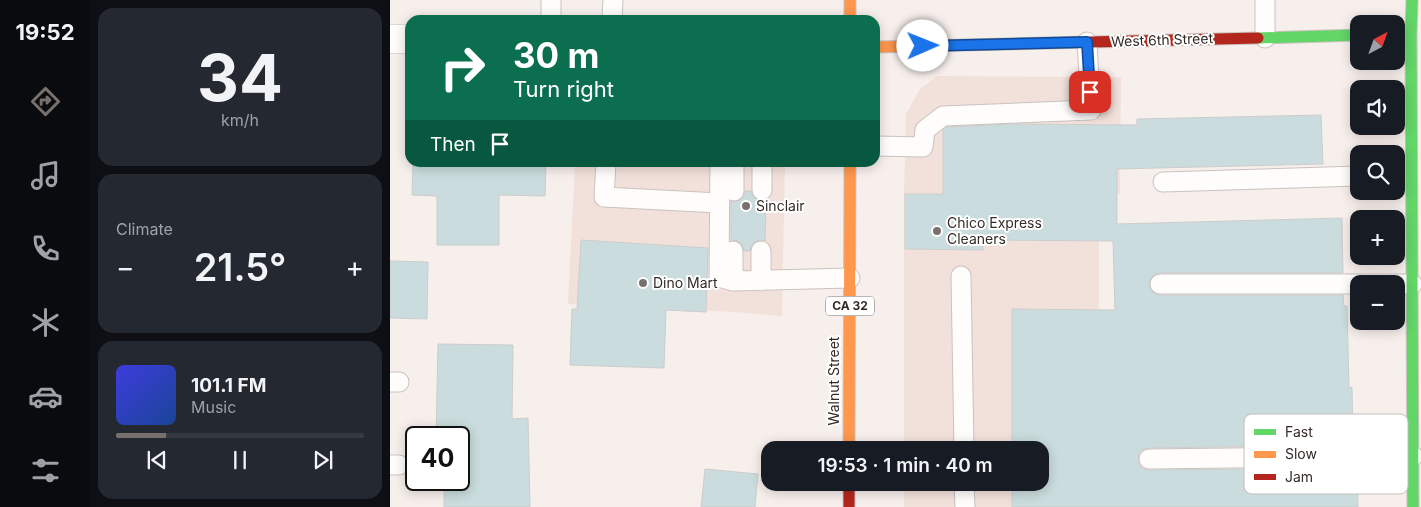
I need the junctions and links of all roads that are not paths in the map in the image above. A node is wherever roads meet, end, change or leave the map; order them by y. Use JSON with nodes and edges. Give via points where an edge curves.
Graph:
{"nodes":[{"id":1,"x":551,"y":0,"type":"edge"},
{"id":2,"x":613,"y":0,"type":"edge"},
{"id":3,"x":850,"y":0,"type":"edge"},
{"id":4,"x":1265,"y":0,"type":"edge"},
{"id":5,"x":1412,"y":0,"type":"edge"},
{"id":6,"x":551,"y":15,"type":"edge"},
{"id":7,"x":612,"y":15,"type":"edge"},
{"id":8,"x":850,"y":15,"type":"edge"},
{"id":9,"x":1409,"y":34,"type":"edge"},
{"id":10,"x":1350,"y":35,"type":"edge"},
{"id":11,"x":1265,"y":38,"type":"junction"},
{"id":12,"x":390,"y":39,"type":"edge"},
{"id":13,"x":405,"y":39,"type":"edge"},
{"id":14,"x":1087,"y":42,"type":"junction"},
{"id":15,"x":880,"y":48,"type":"edge"},
{"id":16,"x":880,"y":146,"type":"edge"},
{"id":17,"x":1405,"y":146,"type":"edge"},
{"id":18,"x":606,"y":167,"type":"edge"},
{"id":19,"x":720,"y":167,"type":"edge"},
{"id":20,"x":734,"y":167,"type":"edge"},
{"id":21,"x":762,"y":167,"type":"edge"},
{"id":22,"x":850,"y":167,"type":"edge"},
{"id":23,"x":1350,"y":176,"type":"edge"},
{"id":24,"x":1163,"y":182,"type":"dead end"},
{"id":25,"x":1405,"y":188,"type":"edge"},
{"id":26,"x":762,"y":190,"type":"dead end"},
{"id":27,"x":734,"y":191,"type":"dead end"},
{"id":28,"x":719,"y":203,"type":"junction"},
{"id":29,"x":733,"y":251,"type":"dead end"},
{"id":30,"x":761,"y":251,"type":"dead end"},
{"id":31,"x":961,"y":276,"type":"dead end"},
{"id":32,"x":850,"y":278,"type":"junction"},
{"id":33,"x":761,"y":280,"type":"junction"},
{"id":34,"x":733,"y":281,"type":"junction"},
{"id":35,"x":1160,"y":284,"type":"dead end"},
{"id":36,"x":1412,"y":284,"type":"junction"},
{"id":37,"x":849,"y":441,"type":"edge"},
{"id":38,"x":964,"y":441,"type":"edge"},
{"id":39,"x":1408,"y":456,"type":"edge"},
{"id":40,"x":1413,"y":456,"type":"junction"},
{"id":41,"x":1244,"y":458,"type":"edge"},
{"id":42,"x":1149,"y":459,"type":"dead end"},
{"id":43,"x":849,"y":491,"type":"edge"},
{"id":44,"x":964,"y":491,"type":"edge"},
{"id":45,"x":849,"y":507,"type":"edge"},
{"id":46,"x":965,"y":507,"type":"edge"},
{"id":47,"x":1413,"y":507,"type":"edge"}],
"edges":[{"from":1,"to":6,"type":"lane"},
{"from":2,"to":7,"type":"lane"},
{"from":3,"to":8,"type":"street"},
{"from":4,"to":11,"type":"lane"},
{"from":5,"to":9,"type":"street"},
{"from":9,"to":17,"type":"street"},
{"from":10,"to":11,"type":"street","name":"West 6th Street"},
{"from":11,"to":14,"type":"street","name":"West 6th Street"},
{"from":12,"to":13,"type":"street"},
{"from":14,"to":15,"type":"street","name":"West 6th Street"},
{"from":14,"to":16,"type":"lane","via":[[1090,110],[943,116],[925,130],[923,147]]},
{"from":18,"to":28,"type":"lane","via":[[604,197]]},
{"from":19,"to":28,"type":"lane"},
{"from":20,"to":27,"type":"lane"},
{"from":21,"to":26,"type":"lane"},
{"from":22,"to":32,"type":"street","name":"Walnut Street","number":"CA 32"},
{"from":23,"to":24,"type":"lane"},
{"from":25,"to":36,"type":"street"},
{"from":28,"to":34,"type":"lane","via":[[719,277]]},
{"from":29,"to":34,"type":"lane"},
{"from":30,"to":33,"type":"lane"},
{"from":31,"to":38,"type":"lane"},
{"from":32,"to":33,"type":"lane"},
{"from":32,"to":37,"type":"street","name":"Walnut Street","number":"CA 32"},
{"from":33,"to":34,"type":"lane"},
{"from":35,"to":36,"type":"lane"},
{"from":36,"to":40,"type":"street"},
{"from":39,"to":40,"type":"lane"},
{"from":40,"to":47,"type":"street"},
{"from":41,"to":42,"type":"lane"},
{"from":43,"to":45,"type":"street"},
{"from":44,"to":46,"type":"lane"}]}
